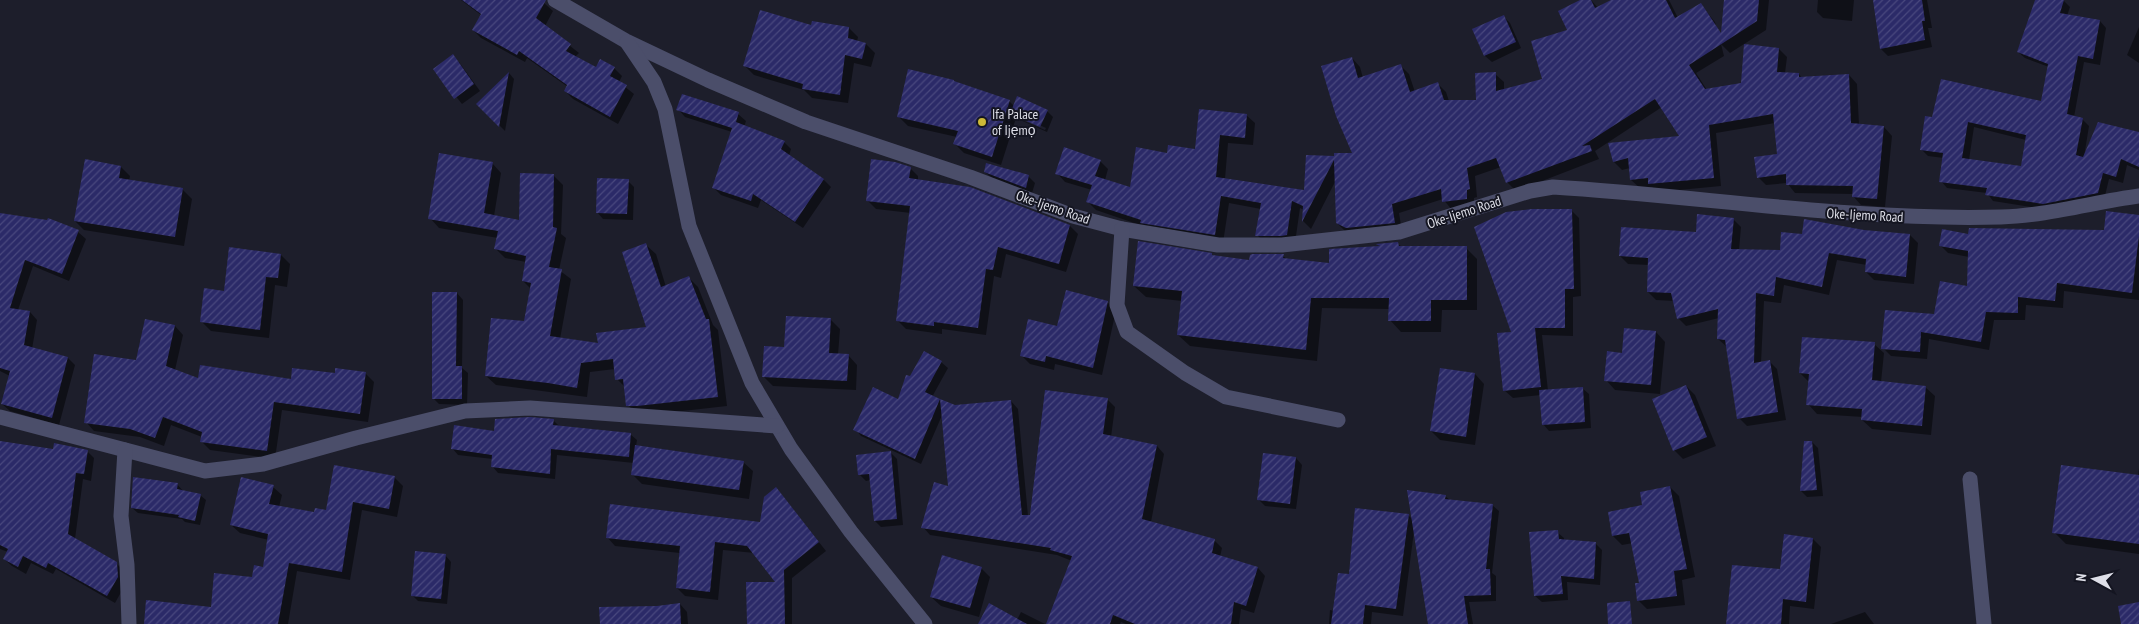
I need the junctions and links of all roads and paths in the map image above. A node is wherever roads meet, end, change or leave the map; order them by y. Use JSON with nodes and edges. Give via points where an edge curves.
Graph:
{"nodes":[{"id":1,"x":555,"y":0,"type":"edge"},
{"id":2,"x":626,"y":41,"type":"junction"},
{"id":3,"x":2139,"y":196,"type":"edge"},
{"id":4,"x":1122,"y":229,"type":"junction"},
{"id":5,"x":0,"y":417,"type":"edge"},
{"id":6,"x":1338,"y":420,"type":"dead end"},
{"id":7,"x":777,"y":426,"type":"junction"},
{"id":8,"x":125,"y":450,"type":"junction"},
{"id":9,"x":1970,"y":479,"type":"dead end"},
{"id":10,"x":129,"y":624,"type":"edge"},
{"id":11,"x":926,"y":624,"type":"edge"},
{"id":12,"x":1984,"y":624,"type":"edge"}],
"edges":[{"from":1,"to":2,"type":"street","name":"Oke-Ijemo Road"},
{"from":2,"to":4,"type":"street","name":"Oke-Ijemo Road","via":[[806,122],[970,177],[1073,216]]},
{"from":2,"to":7,"type":"street","via":[[654,82],[665,108],[689,226],[752,383]]},
{"from":3,"to":4,"type":"street","name":"Oke-Ijemo Road","via":[[2036,214],[1905,217],[1553,187],[1530,191],[1399,232],[1282,244],[1218,245]]},
{"from":4,"to":6,"type":"street","via":[[1117,305],[1127,332],[1226,397]]},
{"from":5,"to":8,"type":"street"},
{"from":7,"to":8,"type":"street","via":[[530,408],[465,411],[263,464],[205,471]]},
{"from":7,"to":11,"type":"street","via":[[851,532]]},
{"from":8,"to":10,"type":"street","via":[[121,516]]},
{"from":9,"to":12,"type":"street"}]}
